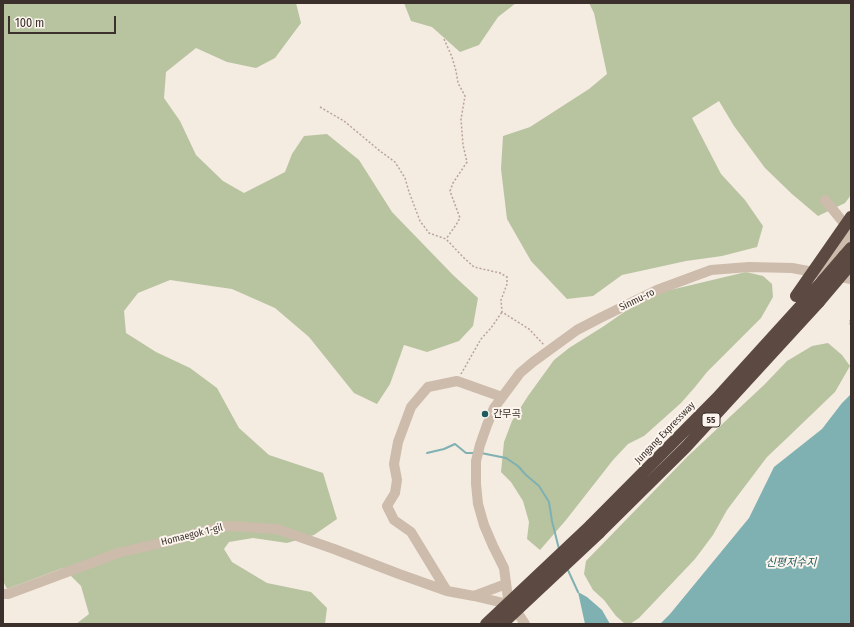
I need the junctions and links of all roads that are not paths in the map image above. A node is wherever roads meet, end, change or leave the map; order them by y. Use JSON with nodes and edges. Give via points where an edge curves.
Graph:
{"nodes":[{"id":1,"x":825,"y":200,"type":"dead end"},
{"id":2,"x":851,"y":217,"type":"edge"},
{"id":3,"x":849,"y":256,"type":"edge"},
{"id":4,"x":825,"y":274,"type":"junction"},
{"id":5,"x":851,"y":275,"type":"edge"},
{"id":6,"x":851,"y":279,"type":"edge"},
{"id":7,"x":801,"y":298,"type":"junction"},
{"id":8,"x":821,"y":305,"type":"junction"},
{"id":9,"x":502,"y":397,"type":"junction"},
{"id":10,"x":595,"y":529,"type":"junction"},
{"id":11,"x":506,"y":584,"type":"junction"},
{"id":12,"x":447,"y":591,"type":"junction"},
{"id":13,"x":3,"y":594,"type":"edge"},
{"id":14,"x":474,"y":596,"type":"junction"},
{"id":15,"x":512,"y":605,"type":"junction"},
{"id":16,"x":486,"y":624,"type":"edge"},
{"id":17,"x":502,"y":624,"type":"edge"},
{"id":18,"x":525,"y":624,"type":"edge"}],
"edges":[{"from":1,"to":4,"type":"street","via":[[848,228],[849,238],[829,262]]},
{"from":2,"to":7,"type":"highway","bridge":true},
{"from":3,"to":7,"type":"highway","name":"Jungang Expressway","number":"55","bridge":true},
{"from":3,"to":8,"type":"highway","name":"Jungang Expressway","number":"55","bridge":true},
{"from":4,"to":6,"type":"street","name":"Sinmu-ro"},
{"from":4,"to":9,"type":"street","name":"Sinmu-ro","via":[[792,268],[711,270],[657,290],[577,330],[520,373]]},
{"from":5,"to":8,"type":"highway"},
{"from":7,"to":10,"type":"highway","name":"Jungang Expressway","number":"55","via":[[717,398]]},
{"from":8,"to":10,"type":"highway","name":"Jungang Expressway","number":"55","via":[[686,447]]},
{"from":9,"to":11,"type":"street","name":"Sinmu-ro","via":[[486,425],[480,445],[476,461],[476,484],[484,525],[504,568]]},
{"from":9,"to":12,"type":"street","via":[[457,381],[428,387],[410,407],[398,442],[394,464],[397,480],[395,493],[387,506],[394,520],[411,532]]},
{"from":10,"to":16,"type":"highway","name":"Jungang Expressway","number":"55","bridge":true},
{"from":10,"to":17,"type":"highway","name":"Jungang Expressway","number":"55","bridge":true},
{"from":11,"to":14,"type":"street"},
{"from":11,"to":15,"type":"street"},
{"from":12,"to":13,"type":"street","name":"Homaegok 1-gil","via":[[277,529],[230,526],[118,553]]},
{"from":12,"to":14,"type":"street","name":"Homaegok 1-gil"},
{"from":14,"to":15,"type":"street","name":"Homaegok 1-gil"},
{"from":15,"to":18,"type":"street"}]}
